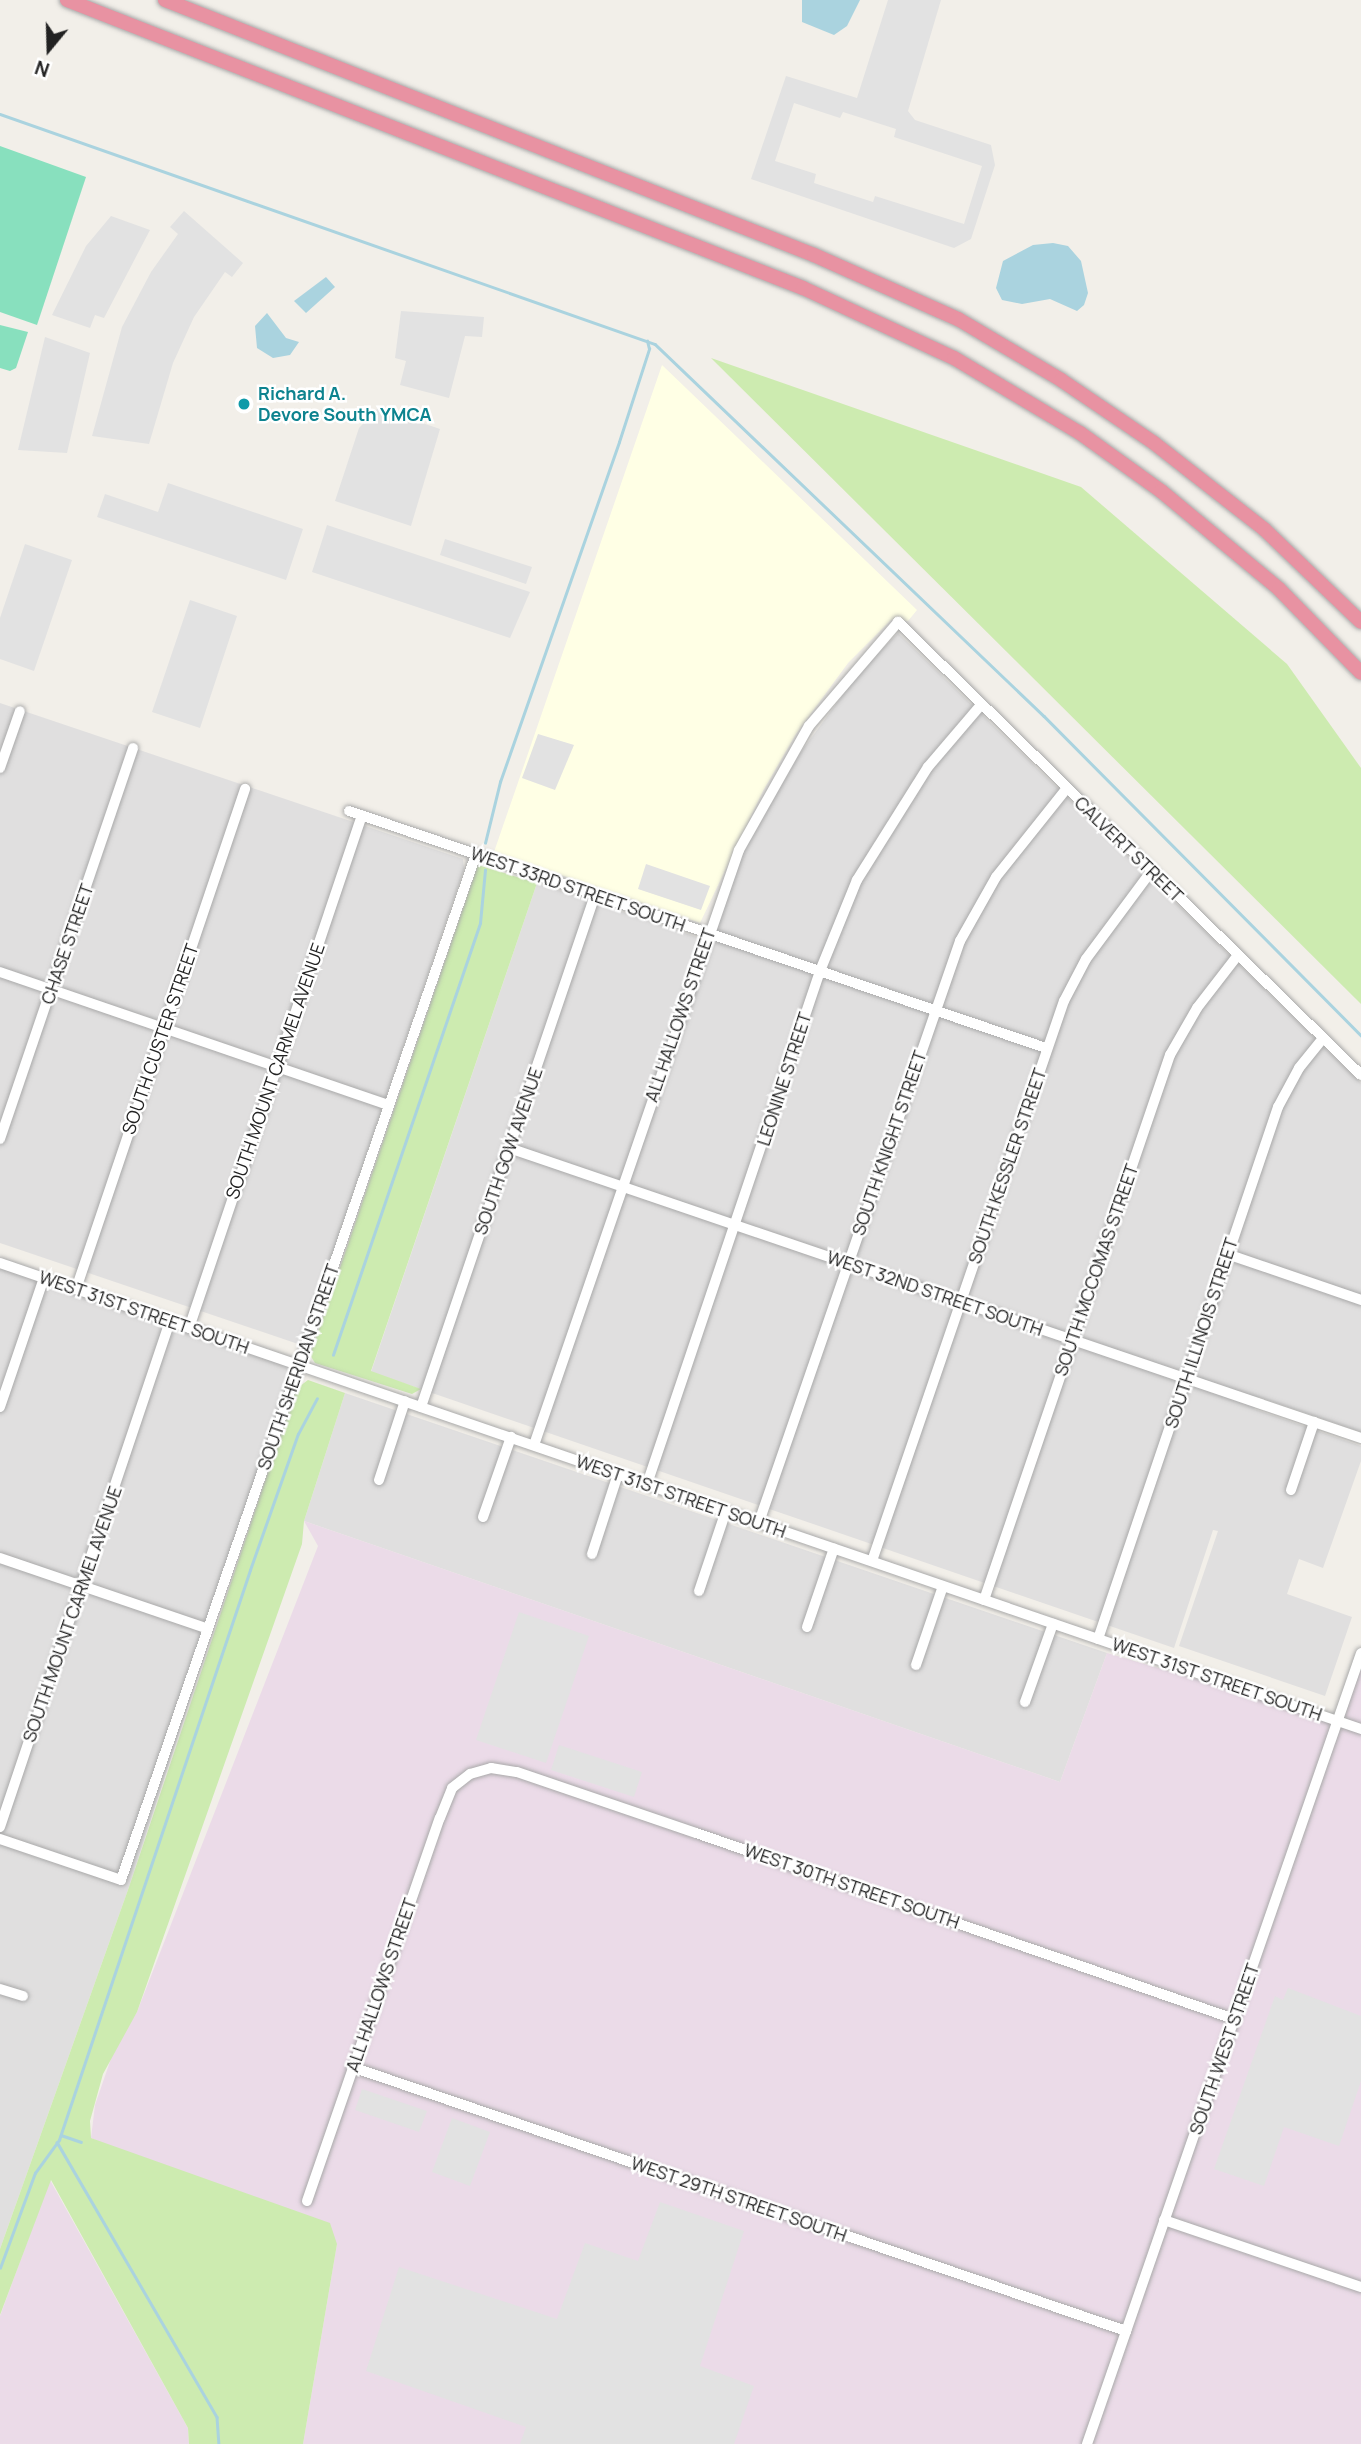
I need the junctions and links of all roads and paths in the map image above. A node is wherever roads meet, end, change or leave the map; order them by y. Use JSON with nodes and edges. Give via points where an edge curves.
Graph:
{"nodes":[{"id":1,"x":67,"y":0,"type":"edge"},
{"id":2,"x":165,"y":0,"type":"edge"},
{"id":3,"x":1313,"y":573,"type":"junction"},
{"id":4,"x":1361,"y":614,"type":"edge"},
{"id":5,"x":898,"y":622,"type":"joint"},
{"id":6,"x":1361,"y":622,"type":"edge"},
{"id":7,"x":1330,"y":641,"type":"junction"},
{"id":8,"x":1361,"y":673,"type":"edge"},
{"id":9,"x":1361,"y":681,"type":"edge"},
{"id":10,"x":981,"y":705,"type":"junction"},
{"id":11,"x":20,"y":710,"type":"dead end"},
{"id":12,"x":133,"y":748,"type":"dead end"},
{"id":13,"x":0,"y":768,"type":"edge"},
{"id":14,"x":1068,"y":788,"type":"junction"},
{"id":15,"x":245,"y":789,"type":"dead end"},
{"id":16,"x":349,"y":811,"type":"dead end"},
{"id":17,"x":362,"y":815,"type":"junction"},
{"id":18,"x":475,"y":854,"type":"junction"},
{"id":19,"x":1152,"y":870,"type":"junction"},
{"id":20,"x":595,"y":895,"type":"junction"},
{"id":21,"x":708,"y":933,"type":"junction"},
{"id":22,"x":1238,"y":955,"type":"junction"},
{"id":23,"x":820,"y":971,"type":"junction"},
{"id":24,"x":0,"y":972,"type":"edge"},
{"id":25,"x":51,"y":990,"type":"junction"},
{"id":26,"x":933,"y":1010,"type":"junction"},
{"id":27,"x":164,"y":1028,"type":"junction"},
{"id":28,"x":1323,"y":1038,"type":"junction"},
{"id":29,"x":1046,"y":1048,"type":"junction"},
{"id":30,"x":276,"y":1068,"type":"junction"},
{"id":31,"x":1361,"y":1075,"type":"edge"},
{"id":32,"x":388,"y":1105,"type":"junction"},
{"id":33,"x":0,"y":1139,"type":"edge"},
{"id":34,"x":509,"y":1148,"type":"junction"},
{"id":35,"x":621,"y":1186,"type":"junction"},
{"id":36,"x":736,"y":1226,"type":"junction"},
{"id":37,"x":1227,"y":1254,"type":"junction"},
{"id":38,"x":0,"y":1263,"type":"edge"},
{"id":39,"x":848,"y":1264,"type":"junction"},
{"id":40,"x":44,"y":1278,"type":"junction"},
{"id":41,"x":76,"y":1289,"type":"junction"},
{"id":42,"x":1361,"y":1300,"type":"edge"},
{"id":43,"x":961,"y":1302,"type":"junction"},
{"id":44,"x":170,"y":1321,"type":"junction"},
{"id":45,"x":189,"y":1328,"type":"junction"},
{"id":46,"x":1072,"y":1340,"type":"junction"},
{"id":47,"x":299,"y":1365,"type":"junction"},
{"id":48,"x":1186,"y":1378,"type":"junction"},
{"id":49,"x":405,"y":1401,"type":"junction"},
{"id":50,"x":0,"y":1407,"type":"edge"},
{"id":51,"x":421,"y":1407,"type":"junction"},
{"id":52,"x":1314,"y":1422,"type":"junction"},
{"id":53,"x":511,"y":1437,"type":"junction"},
{"id":54,"x":1361,"y":1438,"type":"edge"},
{"id":55,"x":534,"y":1445,"type":"junction"},
{"id":56,"x":618,"y":1474,"type":"junction"},
{"id":57,"x":379,"y":1480,"type":"dead end"},
{"id":58,"x":647,"y":1484,"type":"junction"},
{"id":59,"x":1291,"y":1490,"type":"dead end"},
{"id":60,"x":726,"y":1511,"type":"junction"},
{"id":61,"x":483,"y":1517,"type":"dead end"},
{"id":62,"x":759,"y":1522,"type":"junction"},
{"id":63,"x":834,"y":1548,"type":"junction"},
{"id":64,"x":592,"y":1553,"type":"dead end"},
{"id":65,"x":0,"y":1558,"type":"edge"},
{"id":66,"x":872,"y":1561,"type":"junction"},
{"id":67,"x":81,"y":1586,"type":"junction"},
{"id":68,"x":943,"y":1586,"type":"junction"},
{"id":69,"x":699,"y":1591,"type":"dead end"},
{"id":70,"x":984,"y":1600,"type":"junction"},
{"id":71,"x":1053,"y":1624,"type":"junction"},
{"id":72,"x":807,"y":1627,"type":"dead end"},
{"id":73,"x":206,"y":1628,"type":"junction"},
{"id":74,"x":1098,"y":1639,"type":"junction"},
{"id":75,"x":1361,"y":1653,"type":"edge"},
{"id":76,"x":916,"y":1665,"type":"dead end"},
{"id":77,"x":1025,"y":1702,"type":"dead end"},
{"id":78,"x":1338,"y":1721,"type":"junction"},
{"id":79,"x":1361,"y":1728,"type":"edge"},
{"id":80,"x":467,"y":1776,"type":"joint"},
{"id":81,"x":0,"y":1827,"type":"edge"},
{"id":82,"x":0,"y":1839,"type":"edge"},
{"id":83,"x":0,"y":1989,"type":"edge"},
{"id":84,"x":23,"y":1996,"type":"dead end"},
{"id":85,"x":1234,"y":2019,"type":"junction"},
{"id":86,"x":352,"y":2067,"type":"junction"},
{"id":87,"x":306,"y":2201,"type":"dead end"},
{"id":88,"x":1164,"y":2220,"type":"junction"},
{"id":89,"x":1361,"y":2287,"type":"edge"},
{"id":90,"x":1126,"y":2331,"type":"junction"},
{"id":91,"x":1087,"y":2444,"type":"edge"}],
"edges":[{"from":1,"to":7,"type":"highway","via":[[803,288],[954,358],[1080,433],[1161,491],[1269,581]]},
{"from":2,"to":3,"type":"highway","via":[[814,255],[958,319],[1154,443]]},
{"from":3,"to":4,"type":"highway"},
{"from":3,"to":6,"type":"highway"},
{"from":5,"to":10,"type":"street","name":"CALVERT STREET"},
{"from":5,"to":21,"type":"street","name":"ALL HALLOWS STREET","via":[[823,707],[780,772],[739,850]]},
{"from":7,"to":8,"type":"highway"},
{"from":7,"to":9,"type":"highway"},
{"from":10,"to":14,"type":"street","name":"CALVERT STREET"},
{"from":10,"to":23,"type":"street","name":"LEONINE STREET","via":[[928,767],[877,844]]},
{"from":11,"to":13,"type":"street"},
{"from":12,"to":25,"type":"street","name":"CHASE STREET"},
{"from":14,"to":19,"type":"street","name":"CALVERT STREET"},
{"from":14,"to":26,"type":"street","name":"SOUTH KNIGHT STREET","via":[[985,892]]},
{"from":15,"to":27,"type":"street","name":"SOUTH CUSTER STREET"},
{"from":16,"to":17,"type":"street","name":"WEST 33RD STREET SOUTH"},
{"from":17,"to":18,"type":"street","name":"WEST 33RD STREET SOUTH"},
{"from":17,"to":30,"type":"street","name":"SOUTH MOUNT CARMEL AVENUE"},
{"from":18,"to":20,"type":"street","name":"WEST 33RD STREET SOUTH"},
{"from":18,"to":32,"type":"street","name":"SOUTH SHERIDAN STREET"},
{"from":19,"to":22,"type":"street","name":"CALVERT STREET"},
{"from":19,"to":29,"type":"street","name":"SOUTH KESSLER STREET","via":[[1086,959]]},
{"from":20,"to":21,"type":"street","name":"WEST 33RD STREET SOUTH"},
{"from":20,"to":34,"type":"street","name":"SOUTH GOW AVENUE"},
{"from":21,"to":23,"type":"street","name":"WEST 33RD STREET SOUTH"},
{"from":21,"to":35,"type":"street","name":"ALL HALLOWS STREET"},
{"from":22,"to":28,"type":"street","name":"CALVERT STREET"},
{"from":22,"to":46,"type":"street","name":"SOUTH MCCOMAS STREET","via":[[1174,1046]]},
{"from":23,"to":26,"type":"street","name":"WEST 33RD STREET SOUTH"},
{"from":23,"to":36,"type":"street","name":"LEONINE STREET"},
{"from":24,"to":25,"type":"street"},
{"from":25,"to":27,"type":"street"},
{"from":25,"to":33,"type":"street","name":"CHASE STREET"},
{"from":26,"to":29,"type":"street","name":"WEST 33RD STREET SOUTH"},
{"from":26,"to":39,"type":"street","name":"SOUTH KNIGHT STREET"},
{"from":27,"to":30,"type":"street"},
{"from":27,"to":41,"type":"street","name":"SOUTH CUSTER STREET"},
{"from":28,"to":31,"type":"street","name":"CALVERT STREET"},
{"from":28,"to":37,"type":"street","name":"SOUTH ILLINOIS STREET","via":[[1281,1098]]},
{"from":29,"to":43,"type":"street","name":"SOUTH KESSLER STREET"},
{"from":30,"to":32,"type":"street"},
{"from":30,"to":45,"type":"street","name":"SOUTH MOUNT CARMEL AVENUE"},
{"from":32,"to":47,"type":"street","name":"SOUTH SHERIDAN STREET"},
{"from":34,"to":35,"type":"street","name":"WEST 32ND STREET SOUTH"},
{"from":34,"to":51,"type":"street","name":"SOUTH GOW AVENUE"},
{"from":35,"to":36,"type":"street","name":"WEST 32ND STREET SOUTH"},
{"from":35,"to":55,"type":"street","name":"ALL HALLOWS STREET"},
{"from":36,"to":39,"type":"street","name":"WEST 32ND STREET SOUTH"},
{"from":36,"to":58,"type":"street","name":"LEONINE STREET"},
{"from":37,"to":42,"type":"street"},
{"from":37,"to":48,"type":"street","name":"SOUTH ILLINOIS STREET"},
{"from":38,"to":40,"type":"street","name":"WEST 31ST STREET SOUTH"},
{"from":39,"to":43,"type":"street","name":"WEST 32ND STREET SOUTH"},
{"from":39,"to":62,"type":"street","name":"SOUTH KNIGHT STREET"},
{"from":40,"to":41,"type":"street","name":"WEST 31ST STREET SOUTH"},
{"from":40,"to":50,"type":"street"},
{"from":41,"to":44,"type":"street","name":"WEST 31ST STREET SOUTH"},
{"from":43,"to":46,"type":"street","name":"WEST 32ND STREET SOUTH"},
{"from":43,"to":66,"type":"street","name":"SOUTH KESSLER STREET"},
{"from":44,"to":45,"type":"street","name":"WEST 31ST STREET SOUTH"},
{"from":44,"to":67,"type":"street","name":"SOUTH MOUNT CARMEL AVENUE"},
{"from":45,"to":47,"type":"street","name":"WEST 31ST STREET SOUTH"},
{"from":46,"to":48,"type":"street","name":"WEST 32ND STREET SOUTH"},
{"from":46,"to":70,"type":"street","name":"SOUTH MCCOMAS STREET"},
{"from":47,"to":49,"type":"street","name":"WEST 31ST STREET SOUTH"},
{"from":47,"to":73,"type":"street","name":"SOUTH SHERIDAN STREET"},
{"from":48,"to":52,"type":"street","name":"WEST 32ND STREET SOUTH"},
{"from":48,"to":74,"type":"street","name":"SOUTH ILLINOIS STREET"},
{"from":49,"to":51,"type":"street","name":"WEST 31ST STREET SOUTH"},
{"from":49,"to":57,"type":"street"},
{"from":51,"to":53,"type":"street","name":"WEST 31ST STREET SOUTH"},
{"from":52,"to":54,"type":"street","name":"WEST 32ND STREET SOUTH"},
{"from":52,"to":59,"type":"street"},
{"from":53,"to":55,"type":"street","name":"WEST 31ST STREET SOUTH"},
{"from":53,"to":61,"type":"street"},
{"from":55,"to":56,"type":"street","name":"WEST 31ST STREET SOUTH"},
{"from":56,"to":58,"type":"street","name":"WEST 31ST STREET SOUTH"},
{"from":56,"to":64,"type":"street"},
{"from":58,"to":60,"type":"street","name":"WEST 31ST STREET SOUTH"},
{"from":60,"to":62,"type":"street","name":"WEST 31ST STREET SOUTH"},
{"from":60,"to":69,"type":"street"},
{"from":62,"to":63,"type":"street","name":"WEST 31ST STREET SOUTH"},
{"from":63,"to":66,"type":"street","name":"WEST 31ST STREET SOUTH"},
{"from":63,"to":72,"type":"street"},
{"from":65,"to":67,"type":"street"},
{"from":66,"to":68,"type":"street","name":"WEST 31ST STREET SOUTH"},
{"from":67,"to":73,"type":"street"},
{"from":67,"to":81,"type":"street","name":"SOUTH MOUNT CARMEL AVENUE"},
{"from":68,"to":70,"type":"street","name":"WEST 31ST STREET SOUTH"},
{"from":68,"to":76,"type":"street"},
{"from":70,"to":71,"type":"street","name":"WEST 31ST STREET SOUTH"},
{"from":71,"to":74,"type":"street","name":"WEST 31ST STREET SOUTH"},
{"from":71,"to":77,"type":"street"},
{"from":73,"to":82,"type":"street","name":"SOUTH SHERIDAN STREET","via":[[121,1880]]},
{"from":74,"to":78,"type":"street","name":"WEST 31ST STREET SOUTH"},
{"from":75,"to":78,"type":"street","name":"SOUTH WEST STREET"},
{"from":78,"to":79,"type":"street","name":"WEST 31ST STREET SOUTH"},
{"from":78,"to":85,"type":"street","name":"SOUTH WEST STREET"},
{"from":80,"to":85,"type":"street","name":"WEST 30TH STREET SOUTH","via":[[491,1768],[517,1772]]},
{"from":80,"to":86,"type":"street","name":"ALL HALLOWS STREET","via":[[452,1788],[440,1818]]},
{"from":83,"to":84,"type":"street"},
{"from":85,"to":88,"type":"street","name":"SOUTH WEST STREET"},
{"from":86,"to":87,"type":"street","name":"ALL HALLOWS STREET"},
{"from":86,"to":90,"type":"street","name":"WEST 29TH STREET SOUTH"},
{"from":88,"to":89,"type":"street"},
{"from":88,"to":90,"type":"street","name":"SOUTH WEST STREET"},
{"from":90,"to":91,"type":"street","name":"SOUTH WEST STREET"}]}
